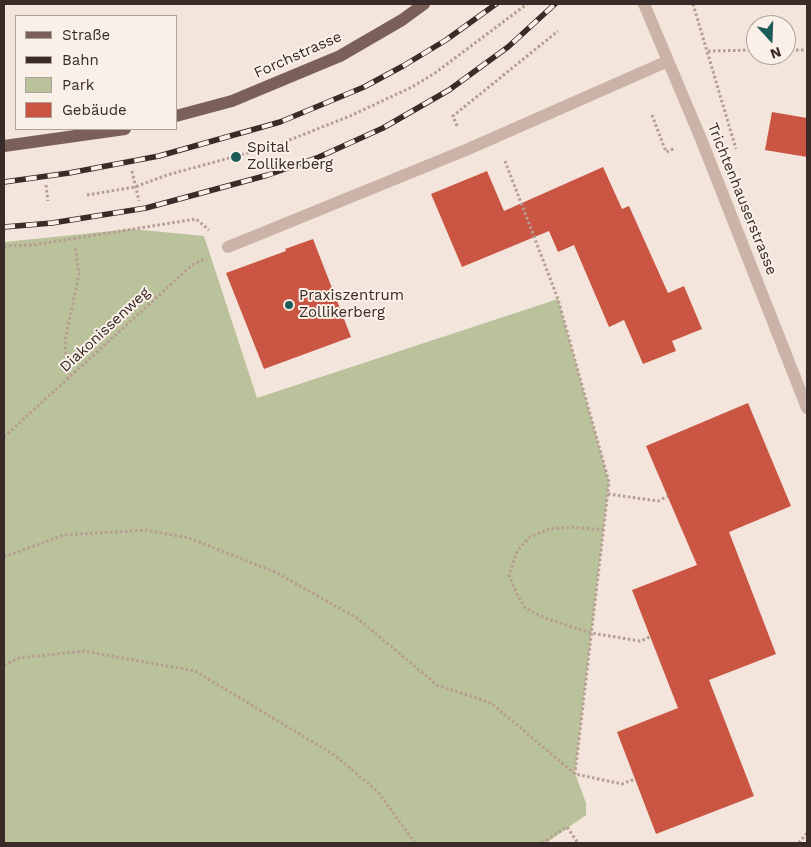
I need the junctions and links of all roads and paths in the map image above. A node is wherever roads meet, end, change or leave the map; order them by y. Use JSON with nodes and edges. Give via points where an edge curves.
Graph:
{"nodes":[{"id":1,"x":424,"y":4,"type":"edge"},
{"id":2,"x":527,"y":4,"type":"edge"},
{"id":3,"x":644,"y":4,"type":"edge"},
{"id":4,"x":693,"y":4,"type":"edge"},
{"id":5,"x":558,"y":31,"type":"dead end"},
{"id":6,"x":746,"y":50,"type":"edge"},
{"id":7,"x":708,"y":51,"type":"junction"},
{"id":8,"x":668,"y":61,"type":"junction"},
{"id":9,"x":652,"y":114,"type":"dead end"},
{"id":10,"x":178,"y":115,"type":"edge"},
{"id":11,"x":453,"y":116,"type":"dead end"},
{"id":12,"x":118,"y":130,"type":"edge"},
{"id":13,"x":496,"y":137,"type":"junction"},
{"id":14,"x":662,"y":141,"type":"dead end"},
{"id":15,"x":4,"y":146,"type":"edge"},
{"id":16,"x":712,"y":166,"type":"junction"},
{"id":17,"x":132,"y":171,"type":"dead end"},
{"id":18,"x":46,"y":185,"type":"dead end"},
{"id":19,"x":135,"y":187,"type":"junction"},
{"id":20,"x":87,"y":195,"type":"dead end"},
{"id":21,"x":48,"y":201,"type":"dead end"},
{"id":22,"x":139,"y":201,"type":"dead end"},
{"id":23,"x":4,"y":246,"type":"edge"},
{"id":24,"x":75,"y":247,"type":"dead end"},
{"id":25,"x":228,"y":248,"type":"junction"},
{"id":26,"x":68,"y":379,"type":"junction"},
{"id":27,"x":807,"y":408,"type":"edge"},
{"id":28,"x":4,"y":437,"type":"edge"},
{"id":29,"x":608,"y":494,"type":"junction"},
{"id":30,"x":668,"y":496,"type":"dead end"},
{"id":31,"x":604,"y":530,"type":"junction"},
{"id":32,"x":4,"y":557,"type":"edge"},
{"id":33,"x":591,"y":633,"type":"junction"},
{"id":34,"x":650,"y":638,"type":"dead end"},
{"id":35,"x":4,"y":665,"type":"edge"},
{"id":36,"x":574,"y":774,"type":"junction"},
{"id":37,"x":635,"y":779,"type":"dead end"},
{"id":38,"x":807,"y":833,"type":"edge"},
{"id":39,"x":415,"y":843,"type":"edge"},
{"id":40,"x":542,"y":843,"type":"edge"},
{"id":41,"x":578,"y":843,"type":"edge"},
{"id":42,"x":799,"y":843,"type":"edge"}],
"edges":[{"from":1,"to":10,"type":"main road","name":"Forchstrasse","via":[[340,56],[232,100]]},
{"from":2,"to":19,"type":"path","via":[[412,87],[350,116],[276,145]]},
{"from":3,"to":8,"type":"street","name":"Trichtenhauserstrasse"},
{"from":4,"to":7,"type":"path"},
{"from":5,"to":11,"type":"path"},
{"from":6,"to":7,"type":"path"},
{"from":7,"to":16,"type":"path","via":[[739,157]]},
{"from":8,"to":13,"type":"street"},
{"from":8,"to":16,"type":"street","name":"Trichtenhauserstrasse"},
{"from":9,"to":14,"type":"path"},
{"from":12,"to":15,"type":"main road"},
{"from":13,"to":25,"type":"street"},
{"from":13,"to":29,"type":"path","via":[[558,299],[609,482]]},
{"from":16,"to":27,"type":"street","name":"Trichtenhauserstrasse"},
{"from":17,"to":19,"type":"path"},
{"from":18,"to":21,"type":"path"},
{"from":19,"to":20,"type":"path"},
{"from":19,"to":22,"type":"path"},
{"from":23,"to":25,"type":"path","via":[[196,219]]},
{"from":24,"to":26,"type":"path","via":[[79,274],[65,341]]},
{"from":25,"to":26,"type":"path","name":"Diakonissenweg","via":[[192,265]]},
{"from":26,"to":28,"type":"path","name":"Diakonissenweg"},
{"from":29,"to":30,"type":"path","via":[[658,501]]},
{"from":29,"to":31,"type":"path"},
{"from":31,"to":33,"type":"path"},
{"from":31,"to":33,"type":"path","via":[[549,529],[530,537],[517,550],[509,576],[525,608]]},
{"from":32,"to":36,"type":"path","via":[[64,535],[146,530],[189,538],[275,572],[357,618],[437,685],[491,703]]},
{"from":33,"to":34,"type":"path","via":[[640,641]]},
{"from":33,"to":36,"type":"path"},
{"from":35,"to":39,"type":"path","via":[[19,658],[84,651],[195,671],[336,756],[378,792]]},
{"from":36,"to":37,"type":"path","via":[[622,784]]},
{"from":38,"to":42,"type":"path"},
{"from":40,"to":41,"type":"path","via":[[567,827]]}]}
